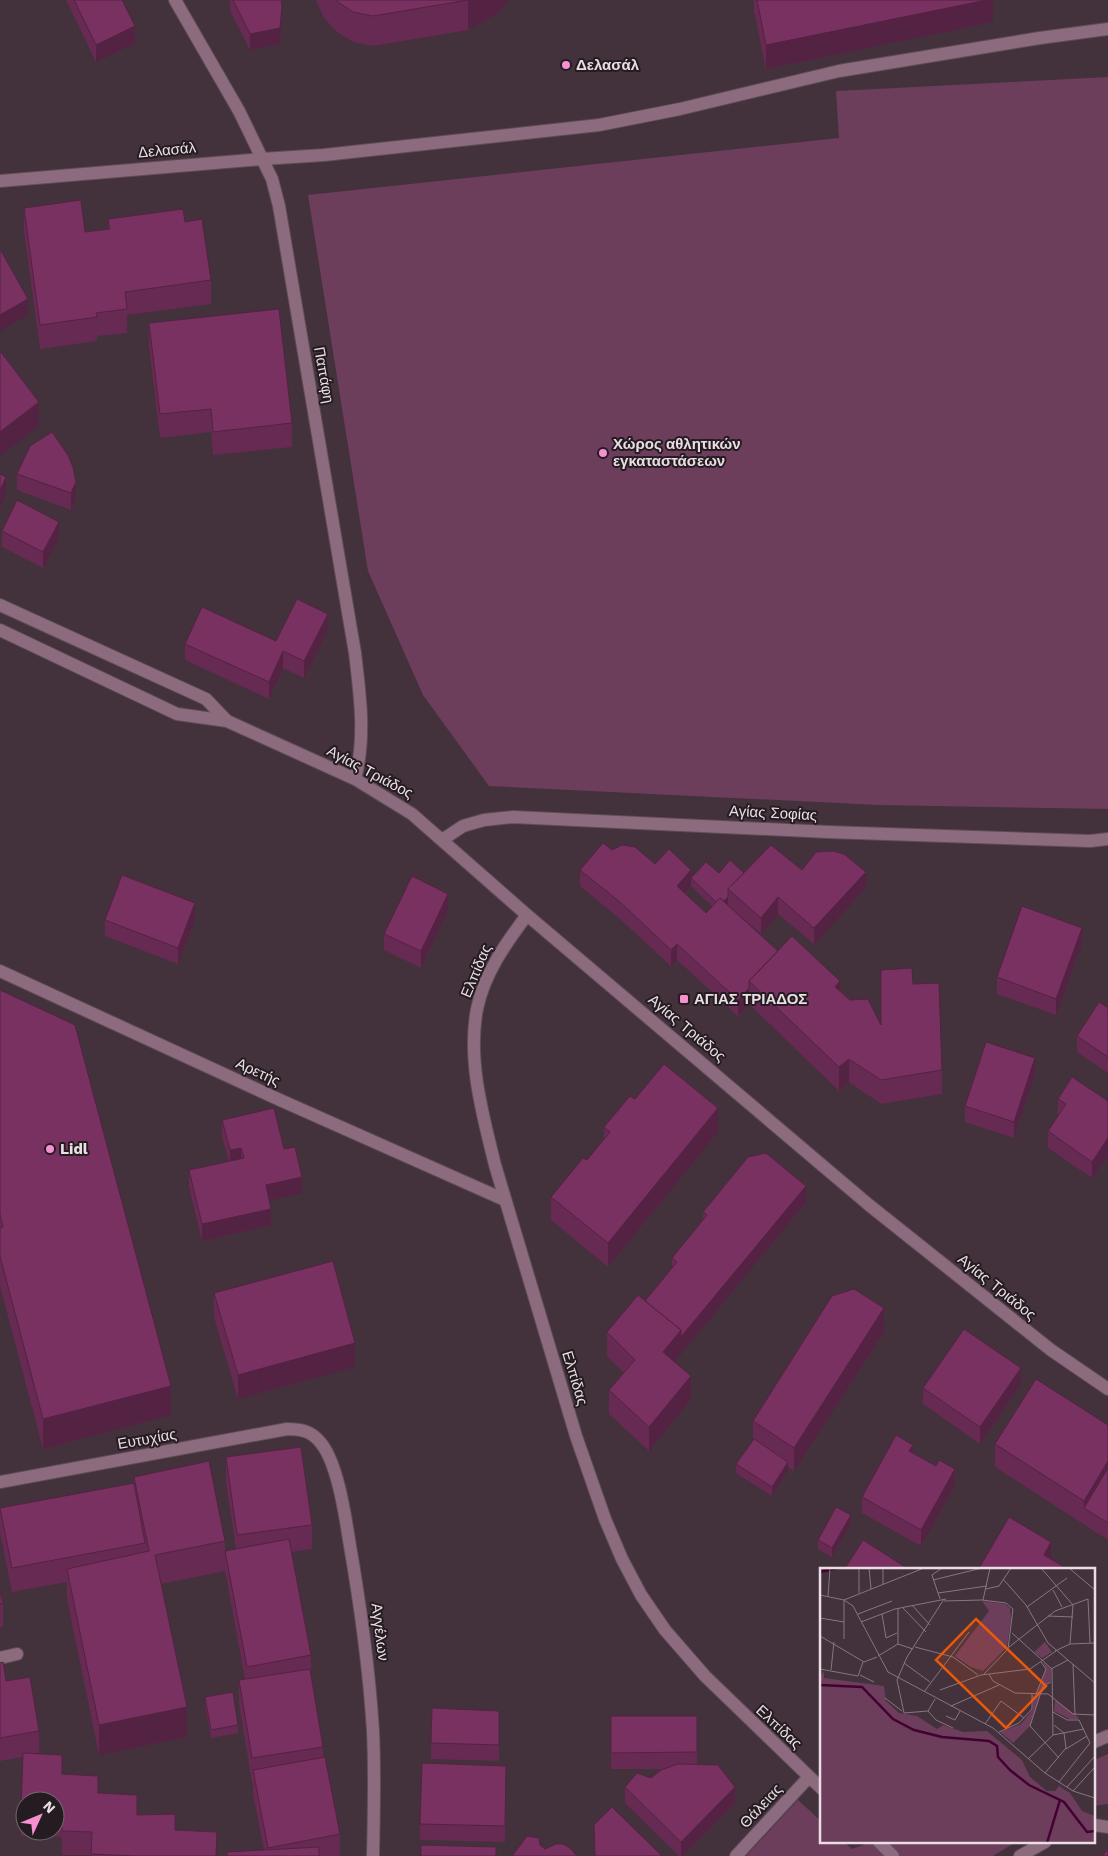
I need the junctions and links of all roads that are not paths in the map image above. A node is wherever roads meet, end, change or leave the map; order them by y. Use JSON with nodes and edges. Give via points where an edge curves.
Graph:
{"nodes":[{"id":1,"x":175,"y":0,"type":"edge"},
{"id":2,"x":1108,"y":29,"type":"edge"},
{"id":3,"x":262,"y":159,"type":"junction"},
{"id":4,"x":0,"y":181,"type":"edge"},
{"id":5,"x":0,"y":605,"type":"edge"},
{"id":6,"x":0,"y":630,"type":"edge"},
{"id":7,"x":227,"y":721,"type":"junction"},
{"id":8,"x":355,"y":779,"type":"junction"},
{"id":9,"x":1108,"y":839,"type":"edge"},
{"id":10,"x":442,"y":840,"type":"junction"},
{"id":11,"x":528,"y":915,"type":"junction"},
{"id":12,"x":0,"y":970,"type":"edge"},
{"id":13,"x":505,"y":1200,"type":"junction"},
{"id":14,"x":1108,"y":1389,"type":"edge"},
{"id":15,"x":300,"y":1429,"type":"joint"},
{"id":16,"x":0,"y":1482,"type":"edge"},
{"id":17,"x":17,"y":1654,"type":"dead end"},
{"id":18,"x":0,"y":1658,"type":"edge"},
{"id":19,"x":1108,"y":1736,"type":"edge"},
{"id":20,"x":1096,"y":1741,"type":"edge"},
{"id":21,"x":810,"y":1777,"type":"junction"},
{"id":22,"x":820,"y":1787,"type":"edge"},
{"id":23,"x":881,"y":1844,"type":"edge"},
{"id":24,"x":1042,"y":1844,"type":"edge"},
{"id":25,"x":373,"y":1856,"type":"edge"},
{"id":26,"x":736,"y":1856,"type":"edge"},
{"id":27,"x":893,"y":1856,"type":"edge"},
{"id":28,"x":1020,"y":1856,"type":"edge"}],
"edges":[{"from":1,"to":3,"type":"street","name":"Παπάφη","via":[[239,111]]},
{"from":2,"to":3,"type":"street","name":"Δελασάλ","via":[[839,71],[600,125]]},
{"from":3,"to":4,"type":"street","name":"Δελασάλ"},
{"from":3,"to":8,"type":"street","name":"Παπάφη","via":[[280,206],[355,653],[361,703],[360,761]]},
{"from":5,"to":7,"type":"street","name":"Αγίας Τριάδος","via":[[206,699]]},
{"from":6,"to":7,"type":"street","name":"Αγίας Τριάδος","via":[[177,714]]},
{"from":7,"to":8,"type":"street","name":"Αγίας Τριάδος"},
{"from":8,"to":10,"type":"street","name":"Αγίας Τριάδος","via":[[412,814]]},
{"from":9,"to":10,"type":"street","name":"Αγίας Σοφίας","via":[[1083,841],[837,832],[513,817],[463,826]]},
{"from":10,"to":11,"type":"street","name":"Αγίας Τριάδος"},
{"from":11,"to":13,"type":"street","name":"Ελπίδας","via":[[499,954],[477,1009],[476,1071],[487,1133]]},
{"from":11,"to":14,"type":"street","name":"Αγίας Τριάδος","via":[[869,1205],[1051,1350]]},
{"from":12,"to":13,"type":"street","name":"Αρετής","via":[[288,1104]]},
{"from":13,"to":21,"type":"street","name":"Ελπίδας","via":[[579,1445],[605,1519],[641,1595],[684,1654]]},
{"from":15,"to":16,"type":"street","name":"Ευτυχίας"},
{"from":15,"to":25,"type":"street","name":"Αγγέλων","via":[[312,1434],[325,1449],[336,1477],[346,1521],[369,1672],[373,1733]]},
{"from":17,"to":18,"type":"street"},
{"from":19,"to":20,"type":"street"},
{"from":21,"to":22,"type":"street","name":"Ελπίδας"},
{"from":21,"to":26,"type":"street","name":"Θάλειας"},
{"from":23,"to":27,"type":"street"},
{"from":24,"to":28,"type":"street"}]}
